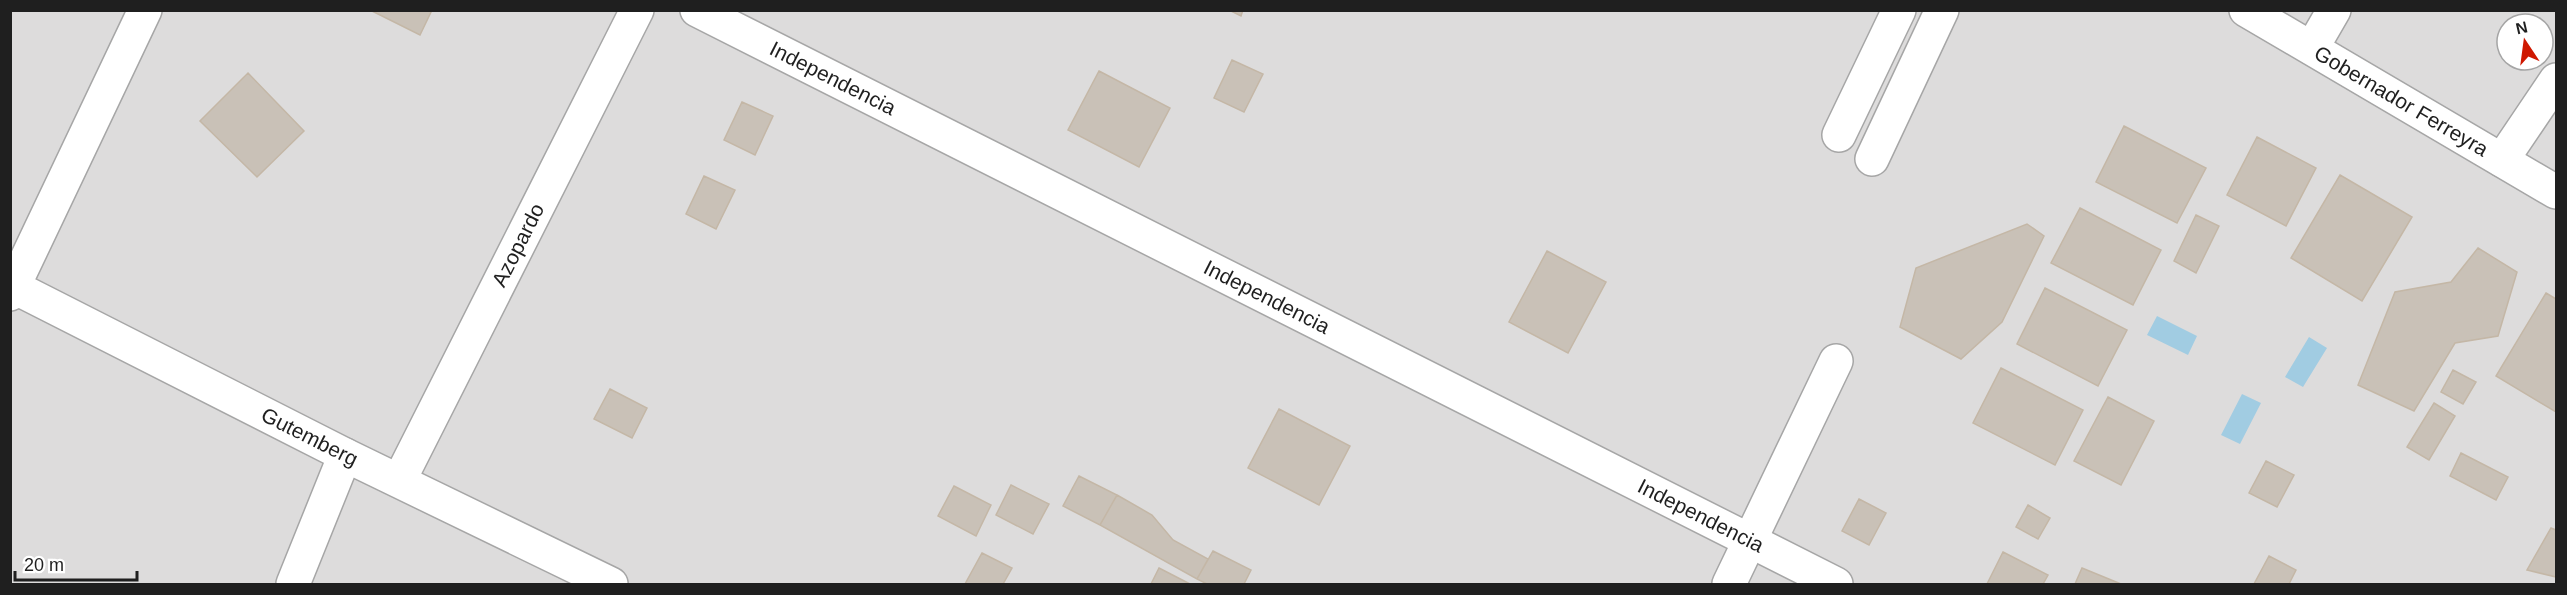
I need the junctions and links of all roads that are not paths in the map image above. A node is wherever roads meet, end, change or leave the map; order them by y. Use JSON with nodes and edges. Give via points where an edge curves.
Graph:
{"nodes":[{"id":1,"x":145,"y":10,"type":"edge"},
{"id":2,"x":637,"y":10,"type":"edge"},
{"id":3,"x":697,"y":10,"type":"edge"},
{"id":4,"x":1899,"y":10,"type":"edge"},
{"id":5,"x":1942,"y":10,"type":"edge"},
{"id":6,"x":2246,"y":10,"type":"edge"},
{"id":7,"x":2334,"y":10,"type":"edge"},
{"id":8,"x":2312,"y":48,"type":"junction"},
{"id":9,"x":2556,"y":80,"type":"edge"},
{"id":10,"x":1839,"y":135,"type":"dead end"},
{"id":11,"x":1872,"y":159,"type":"dead end"},
{"id":12,"x":2502,"y":160,"type":"junction"},
{"id":13,"x":2556,"y":192,"type":"edge"},
{"id":14,"x":12,"y":288,"type":"edge"},
{"id":15,"x":1836,"y":362,"type":"dead end"},
{"id":16,"x":345,"y":455,"type":"junction"},
{"id":17,"x":400,"y":479,"type":"junction"},
{"id":18,"x":1751,"y":541,"type":"junction"},
{"id":19,"x":293,"y":585,"type":"edge"},
{"id":20,"x":611,"y":585,"type":"edge"},
{"id":21,"x":1729,"y":585,"type":"edge"},
{"id":22,"x":1836,"y":585,"type":"edge"}],
"edges":[{"from":1,"to":14,"type":"street"},
{"from":2,"to":17,"type":"street","name":"Azopardo"},
{"from":3,"to":18,"type":"street","name":"Independencia"},
{"from":4,"to":10,"type":"street"},
{"from":5,"to":11,"type":"street"},
{"from":6,"to":8,"type":"street","name":"Gobernador Ferreyra"},
{"from":7,"to":8,"type":"street"},
{"from":8,"to":12,"type":"street","name":"Gobernador Ferreyra"},
{"from":9,"to":12,"type":"street"},
{"from":12,"to":13,"type":"street","name":"Gobernador Ferreyra"},
{"from":14,"to":16,"type":"street","name":"Gutemberg"},
{"from":15,"to":18,"type":"street"},
{"from":16,"to":17,"type":"street","name":"Gutemberg"},
{"from":16,"to":19,"type":"street"},
{"from":17,"to":20,"type":"street","name":"Gutemberg"},
{"from":18,"to":21,"type":"street"},
{"from":18,"to":22,"type":"street","name":"Independencia"}]}
